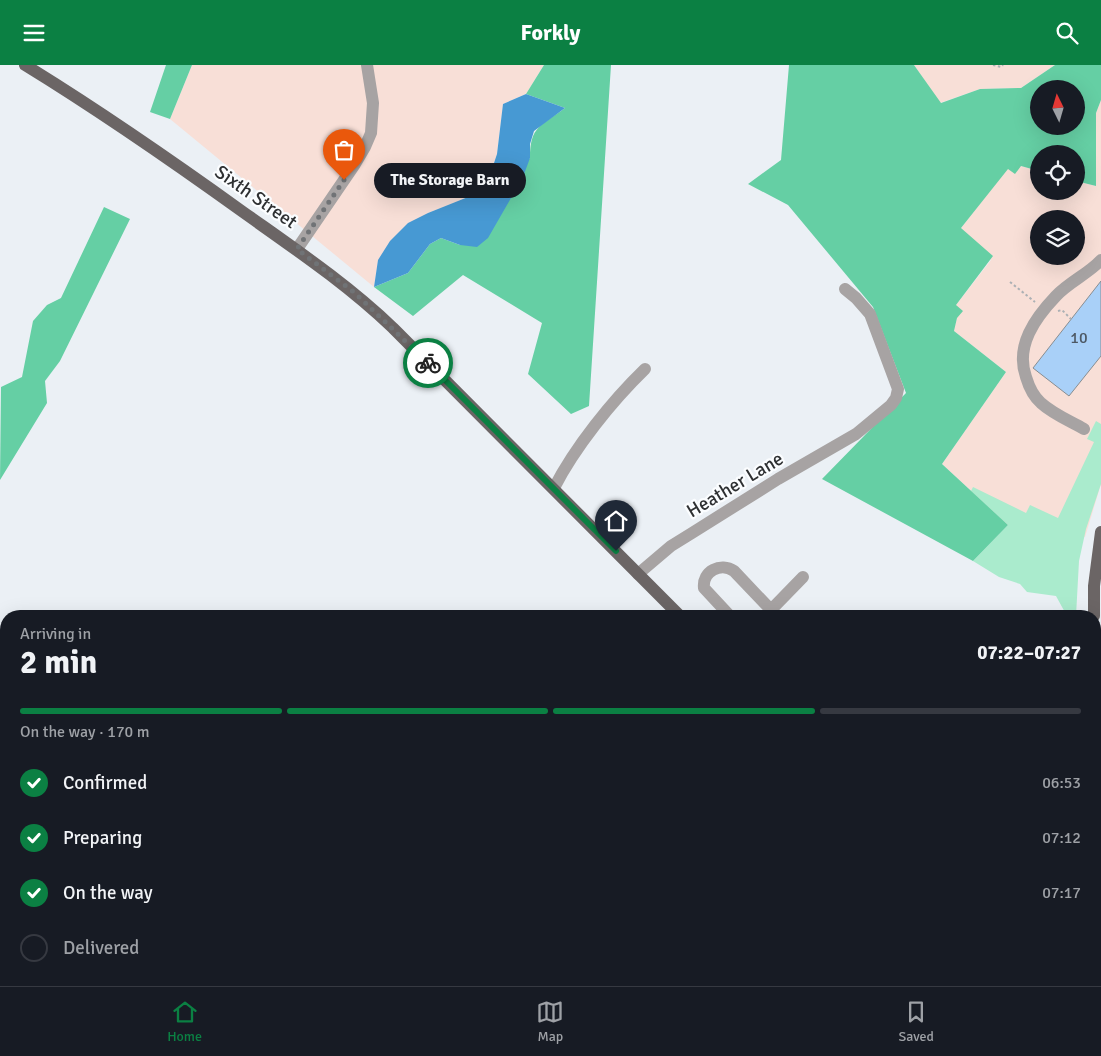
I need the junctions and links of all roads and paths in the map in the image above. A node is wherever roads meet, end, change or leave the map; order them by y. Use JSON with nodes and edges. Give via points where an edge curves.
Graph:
{"nodes":[{"id":1,"x":25,"y":65,"type":"edge"},
{"id":2,"x":367,"y":65,"type":"edge"},
{"id":3,"x":993,"y":65,"type":"edge"},
{"id":4,"x":1003,"y":65,"type":"edge"},
{"id":5,"x":297,"y":249,"type":"junction"},
{"id":6,"x":1101,"y":260,"type":"edge"},
{"id":7,"x":846,"y":289,"type":"dead end"},
{"id":8,"x":645,"y":369,"type":"dead end"},
{"id":9,"x":1084,"y":429,"type":"dead end"},
{"id":10,"x":554,"y":488,"type":"junction"},
{"id":11,"x":1101,"y":532,"type":"edge"},
{"id":12,"x":638,"y":574,"type":"junction"},
{"id":13,"x":803,"y":577,"type":"dead end"},
{"id":14,"x":674,"y":610,"type":"edge"},
{"id":15,"x":724,"y":610,"type":"edge"},
{"id":16,"x":766,"y":610,"type":"edge"},
{"id":17,"x":771,"y":610,"type":"edge"},
{"id":18,"x":1094,"y":610,"type":"edge"}],
"edges":[{"from":1,"to":5,"type":"main road","name":"Sixth Street","via":[[116,123]]},
{"from":2,"to":5,"type":"street","via":[[373,103],[371,133],[355,164]]},
{"from":3,"to":4,"type":"path"},
{"from":5,"to":10,"type":"main road","name":"Sixth Street","via":[[373,309]]},
{"from":6,"to":9,"type":"street","via":[[1057,295],[1029,332],[1022,356],[1033,394],[1055,414]]},
{"from":7,"to":12,"type":"street","name":"Heather Lane","via":[[870,314],[898,389],[892,405],[856,434],[671,546]]},
{"from":8,"to":10,"type":"street","via":[[590,433]]},
{"from":10,"to":12,"type":"main road","name":"Sixth Street"},
{"from":11,"to":18,"type":"main road"},
{"from":12,"to":14,"type":"main road","name":"Sixth Street"},
{"from":13,"to":17,"type":"street"},
{"from":15,"to":16,"type":"street","via":[[704,588],[703,582],[715,568],[728,567],[734,571]]}]}
